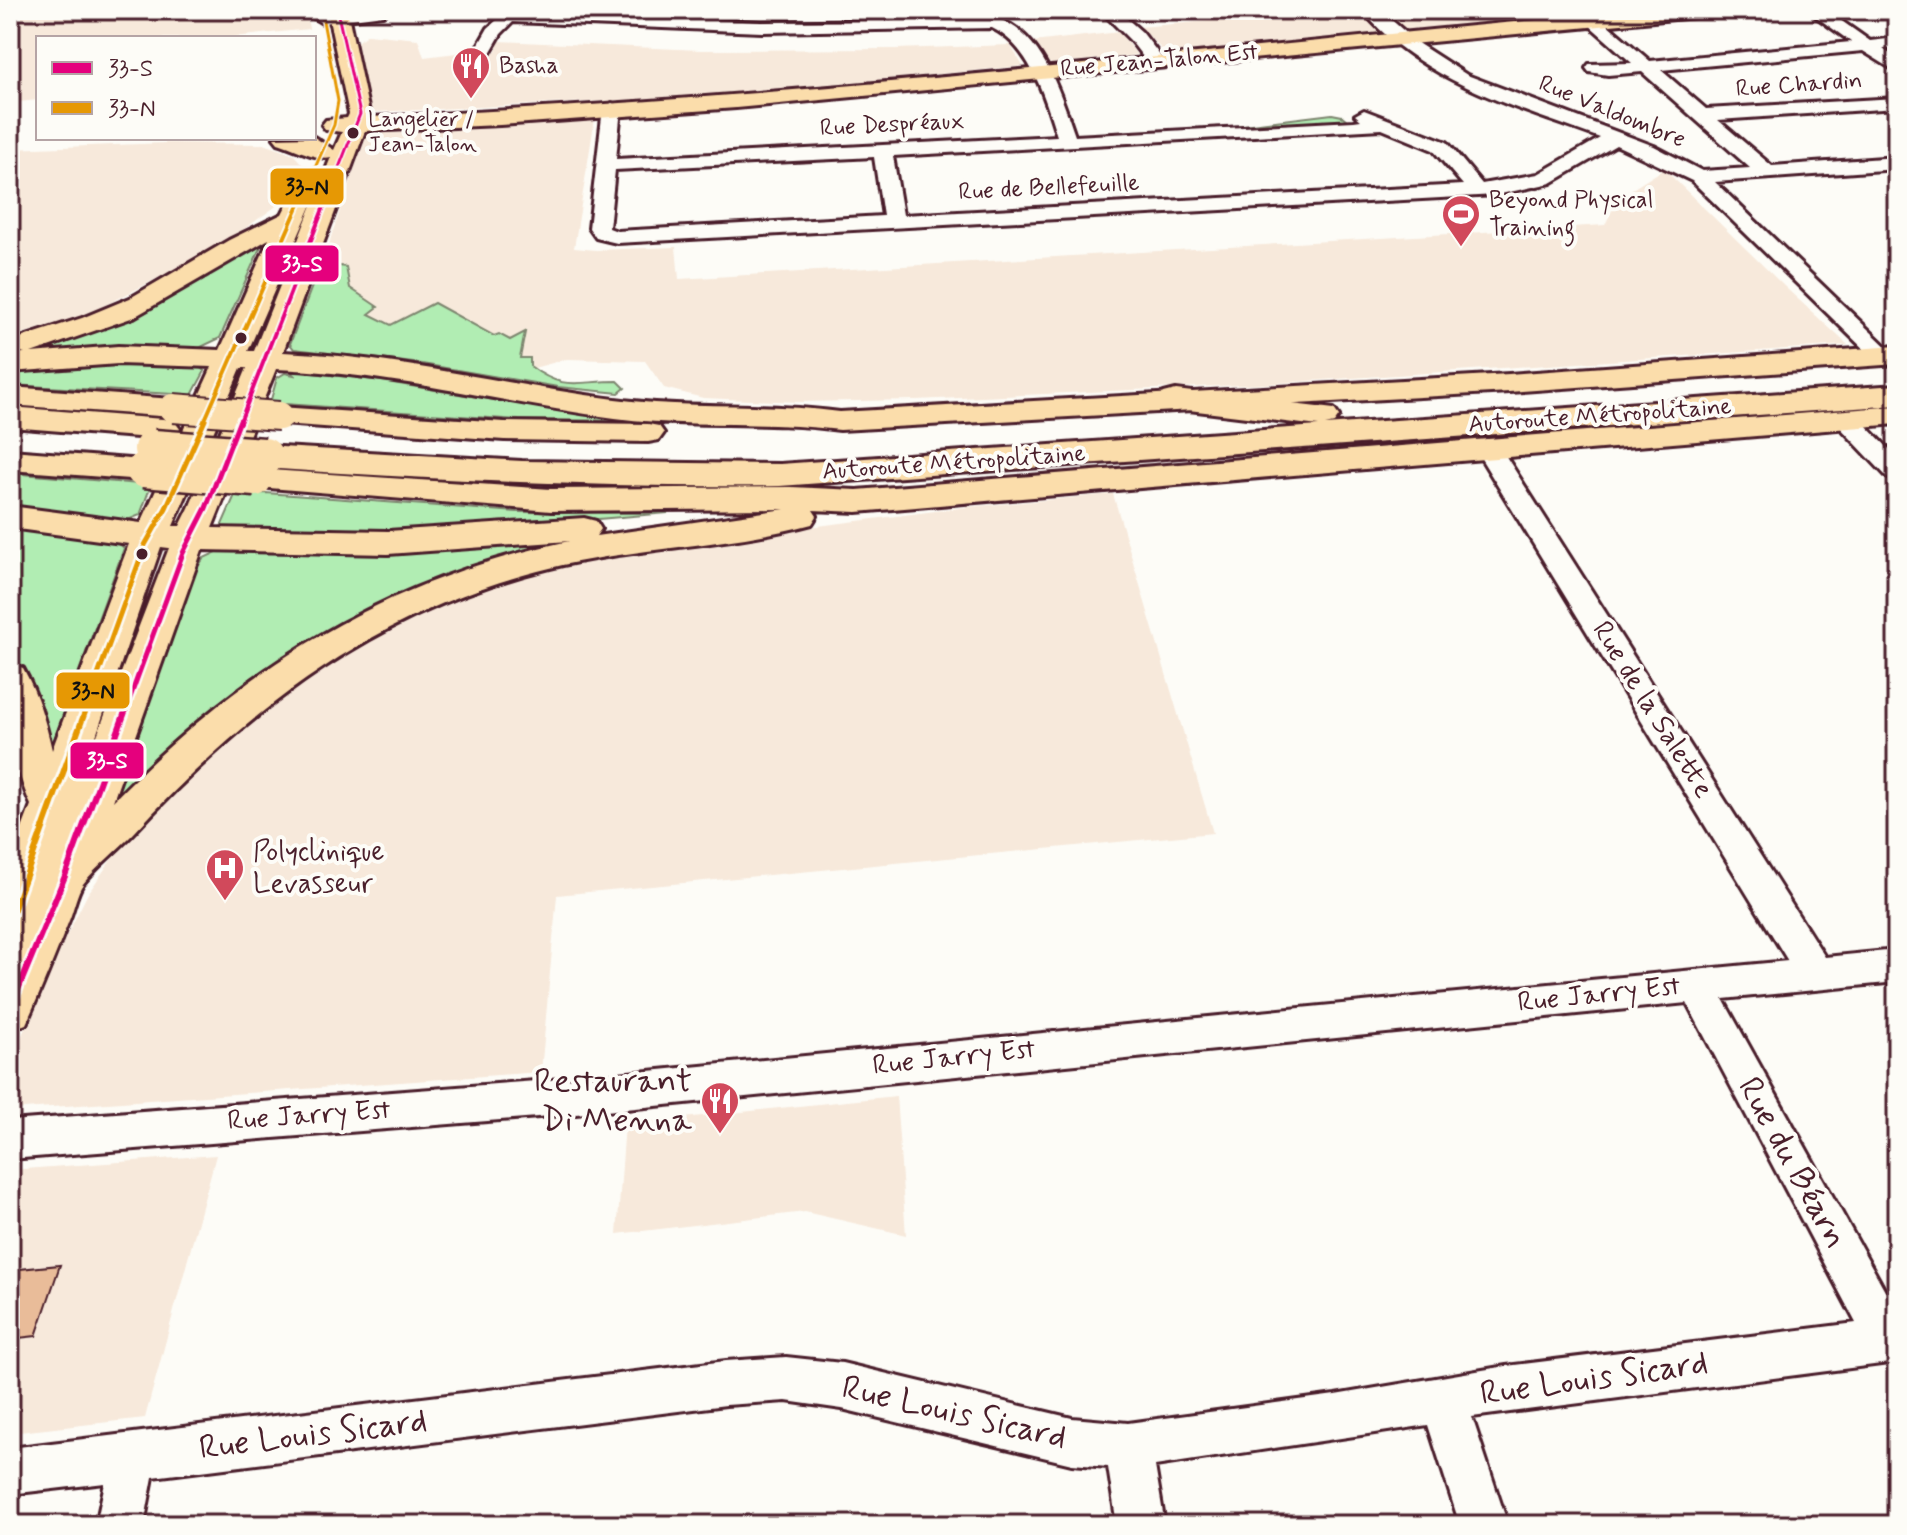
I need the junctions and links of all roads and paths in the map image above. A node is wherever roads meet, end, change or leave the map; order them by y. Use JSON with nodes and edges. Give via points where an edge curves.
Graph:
{"nodes":[{"id":1,"x":383,"y":10,"type":"edge"},
{"id":2,"x":1108,"y":10,"type":"edge"},
{"id":3,"x":1370,"y":10,"type":"edge"},
{"id":4,"x":1706,"y":10,"type":"edge"},
{"id":5,"x":1815,"y":10,"type":"edge"},
{"id":6,"x":335,"y":13,"type":"edge"},
{"id":7,"x":513,"y":14,"type":"edge"},
{"id":8,"x":1594,"y":21,"type":"junction"},
{"id":9,"x":1403,"y":39,"type":"junction"},
{"id":10,"x":1897,"y":43,"type":"edge"},
{"id":11,"x":1864,"y":44,"type":"junction"},
{"id":12,"x":484,"y":49,"type":"dead end"},
{"id":13,"x":1156,"y":62,"type":"junction"},
{"id":14,"x":1645,"y":65,"type":"junction"},
{"id":15,"x":1897,"y":67,"type":"edge"},
{"id":16,"x":1595,"y":68,"type":"dead end"},
{"id":17,"x":1040,"y":72,"type":"junction"},
{"id":18,"x":1897,"y":103,"type":"edge"},
{"id":19,"x":612,"y":108,"type":"junction"},
{"id":20,"x":1704,"y":115,"type":"junction"},
{"id":21,"x":346,"y":121,"type":"junction"},
{"id":22,"x":1614,"y":138,"type":"junction"},
{"id":23,"x":295,"y":140,"type":"edge"},
{"id":24,"x":1068,"y":142,"type":"junction"},
{"id":25,"x":883,"y":151,"type":"junction"},
{"id":26,"x":324,"y":152,"type":"junction"},
{"id":27,"x":1897,"y":163,"type":"edge"},
{"id":28,"x":606,"y":165,"type":"junction"},
{"id":29,"x":1767,"y":172,"type":"junction"},
{"id":30,"x":1699,"y":177,"type":"junction"},
{"id":31,"x":1477,"y":190,"type":"junction"},
{"id":32,"x":290,"y":220,"type":"junction"},
{"id":33,"x":894,"y":222,"type":"junction"},
{"id":34,"x":10,"y":349,"type":"edge"},
{"id":35,"x":229,"y":359,"type":"junction"},
{"id":36,"x":265,"y":360,"type":"junction"},
{"id":37,"x":1893,"y":362,"type":"edge"},
{"id":38,"x":10,"y":363,"type":"edge"},
{"id":39,"x":1897,"y":395,"type":"edge"},
{"id":40,"x":10,"y":396,"type":"edge"},
{"id":41,"x":1176,"y":400,"type":"junction"},
{"id":42,"x":1897,"y":415,"type":"edge"},
{"id":43,"x":1324,"y":416,"type":"junction"},
{"id":44,"x":10,"y":417,"type":"edge"},
{"id":45,"x":1846,"y":419,"type":"junction"},
{"id":46,"x":840,"y":421,"type":"junction"},
{"id":47,"x":1387,"y":432,"type":"junction"},
{"id":48,"x":10,"y":438,"type":"edge"},
{"id":49,"x":158,"y":439,"type":"junction"},
{"id":50,"x":267,"y":447,"type":"junction"},
{"id":51,"x":1487,"y":447,"type":"junction"},
{"id":52,"x":10,"y":460,"type":"edge"},
{"id":53,"x":1897,"y":472,"type":"edge"},
{"id":54,"x":1200,"y":473,"type":"junction"},
{"id":55,"x":857,"y":501,"type":"junction"},
{"id":56,"x":10,"y":517,"type":"edge"},
{"id":57,"x":792,"y":518,"type":"junction"},
{"id":58,"x":173,"y":535,"type":"junction"},
{"id":59,"x":10,"y":678,"type":"edge"},
{"id":60,"x":51,"y":804,"type":"junction"},
{"id":61,"x":65,"y":876,"type":"junction"},
{"id":62,"x":10,"y":920,"type":"edge"},
{"id":63,"x":1897,"y":966,"type":"edge"},
{"id":64,"x":1816,"y":974,"type":"junction"},
{"id":65,"x":1696,"y":985,"type":"junction"},
{"id":66,"x":10,"y":1009,"type":"edge"},
{"id":67,"x":10,"y":1140,"type":"edge"},
{"id":68,"x":1893,"y":1341,"type":"edge"},
{"id":69,"x":1443,"y":1399,"type":"junction"},
{"id":70,"x":1128,"y":1446,"type":"junction"},
{"id":71,"x":134,"y":1457,"type":"junction"},
{"id":72,"x":10,"y":1471,"type":"edge"},
{"id":73,"x":120,"y":1525,"type":"edge"},
{"id":74,"x":1141,"y":1525,"type":"edge"},
{"id":75,"x":1484,"y":1525,"type":"edge"}],
"edges":[{"from":1,"to":6,"type":"street"},
{"from":2,"to":13,"type":"street"},
{"from":3,"to":9,"type":"street","name":"Rue Valdombre"},
{"from":4,"to":8,"type":"main road","name":"Rue Jean-Talon Est"},
{"from":5,"to":11,"type":"street"},
{"from":6,"to":21,"type":"main road","via":[[337,94]]},
{"from":7,"to":12,"type":"street"},
{"from":7,"to":17,"type":"street","via":[[762,27],[995,23],[1007,28]]},
{"from":8,"to":9,"type":"main road","name":"Rue Jean-Talon Est"},
{"from":8,"to":14,"type":"street"},
{"from":9,"to":13,"type":"main road","name":"Rue Jean-Talon Est"},
{"from":9,"to":22,"type":"street","name":"Rue Valdombre","via":[[1461,79]]},
{"from":10,"to":11,"type":"street"},
{"from":11,"to":14,"type":"street"},
{"from":11,"to":15,"type":"street"},
{"from":13,"to":17,"type":"main road","name":"Rue Jean-Talon Est"},
{"from":14,"to":16,"type":"street"},
{"from":14,"to":20,"type":"street"},
{"from":17,"to":19,"type":"main road","name":"Rue Jean-Talon Est"},
{"from":17,"to":24,"type":"street"},
{"from":18,"to":20,"type":"street","name":"Rue Chardin"},
{"from":19,"to":21,"type":"main road","name":"Rue Jean-Talon Est","via":[[500,118]]},
{"from":19,"to":28,"type":"street","name":"Rue de Bellefeuille"},
{"from":20,"to":29,"type":"street"},
{"from":21,"to":26,"type":"main road"},
{"from":21,"to":36,"type":"main road"},
{"from":22,"to":30,"type":"street","name":"Rue Valdombre"},
{"from":22,"to":31,"type":"street","name":"Rue de Bellefeuille","via":[[1532,184]]},
{"from":23,"to":26,"type":"main road"},
{"from":24,"to":25,"type":"street","name":"Rue Despréaux"},
{"from":24,"to":31,"type":"street","name":"Rue Despréaux","via":[[1384,123],[1440,146]]},
{"from":25,"to":28,"type":"street","name":"Rue Despréaux"},
{"from":25,"to":33,"type":"street"},
{"from":26,"to":32,"type":"main road"},
{"from":27,"to":29,"type":"street"},
{"from":28,"to":33,"type":"street","name":"Rue de Bellefeuille","via":[[599,228],[609,236]]},
{"from":29,"to":30,"type":"street"},
{"from":30,"to":37,"type":"street","name":"Rue Valdombre"},
{"from":31,"to":33,"type":"street","name":"Rue de Bellefeuille"},
{"from":32,"to":34,"type":"main road","via":[[257,233],[122,312]]},
{"from":32,"to":35,"type":"main road"},
{"from":35,"to":36,"type":"main road"},
{"from":35,"to":38,"type":"main road","via":[[118,355]]},
{"from":35,"to":58,"type":"main road"},
{"from":36,"to":46,"type":"main road","via":[[414,375],[626,410],[789,414]]},
{"from":36,"to":58,"type":"main road"},
{"from":37,"to":41,"type":"main road"},
{"from":37,"to":43,"type":"highway","name":"Autoroute Métropolitaine"},
{"from":39,"to":47,"type":"highway","name":"Autoroute Métropolitaine"},
{"from":40,"to":49,"type":"main road"},
{"from":41,"to":43,"type":"highway"},
{"from":41,"to":46,"type":"main road"},
{"from":42,"to":45,"type":"main road"},
{"from":43,"to":50,"type":"highway","name":"Autoroute Métropolitaine","via":[[775,454]]},
{"from":44,"to":49,"type":"highway","name":"Autoroute Métropolitaine"},
{"from":45,"to":51,"type":"main road"},
{"from":45,"to":53,"type":"street"},
{"from":46,"to":50,"type":"main road","via":[[789,431],[504,431]]},
{"from":47,"to":50,"type":"highway","name":"Autoroute Métropolitaine","via":[[780,475],[515,474]]},
{"from":47,"to":54,"type":"highway"},
{"from":48,"to":49,"type":"highway","name":"Autoroute Métropolitaine"},
{"from":49,"to":50,"type":"highway","name":"Autoroute Métropolitaine","bridge":true},
{"from":49,"to":52,"type":"main road"},
{"from":50,"to":55,"type":"main road","via":[[551,500]]},
{"from":51,"to":54,"type":"main road"},
{"from":51,"to":64,"type":"street","name":"Rue de la Salette"},
{"from":54,"to":55,"type":"main road"},
{"from":55,"to":57,"type":"main road"},
{"from":56,"to":58,"type":"main road"},
{"from":57,"to":58,"type":"main road","via":[[371,543]]},
{"from":57,"to":61,"type":"main road","via":[[546,558],[441,593],[368,625],[231,714]]},
{"from":58,"to":60,"type":"main road","via":[[145,545]]},
{"from":58,"to":61,"type":"main road"},
{"from":59,"to":60,"type":"main road"},
{"from":60,"to":62,"type":"main road"},
{"from":61,"to":66,"type":"main road"},
{"from":63,"to":64,"type":"street","name":"Rue Jarry Est"},
{"from":64,"to":65,"type":"street","name":"Rue Jarry Est"},
{"from":65,"to":67,"type":"street","name":"Rue Jarry Est","via":[[590,1095]]},
{"from":65,"to":68,"type":"street","name":"Rue du Béarn"},
{"from":68,"to":69,"type":"street","name":"Rue Louis Sicard"},
{"from":69,"to":70,"type":"street","name":"Rue Louis Sicard"},
{"from":69,"to":75,"type":"street"},
{"from":70,"to":71,"type":"street","name":"Rue Louis Sicard","via":[[1072,1441],[842,1386],[786,1379]]},
{"from":70,"to":74,"type":"street"},
{"from":71,"to":72,"type":"street","name":"Rue Louis Sicard"},
{"from":71,"to":73,"type":"street"}]}
